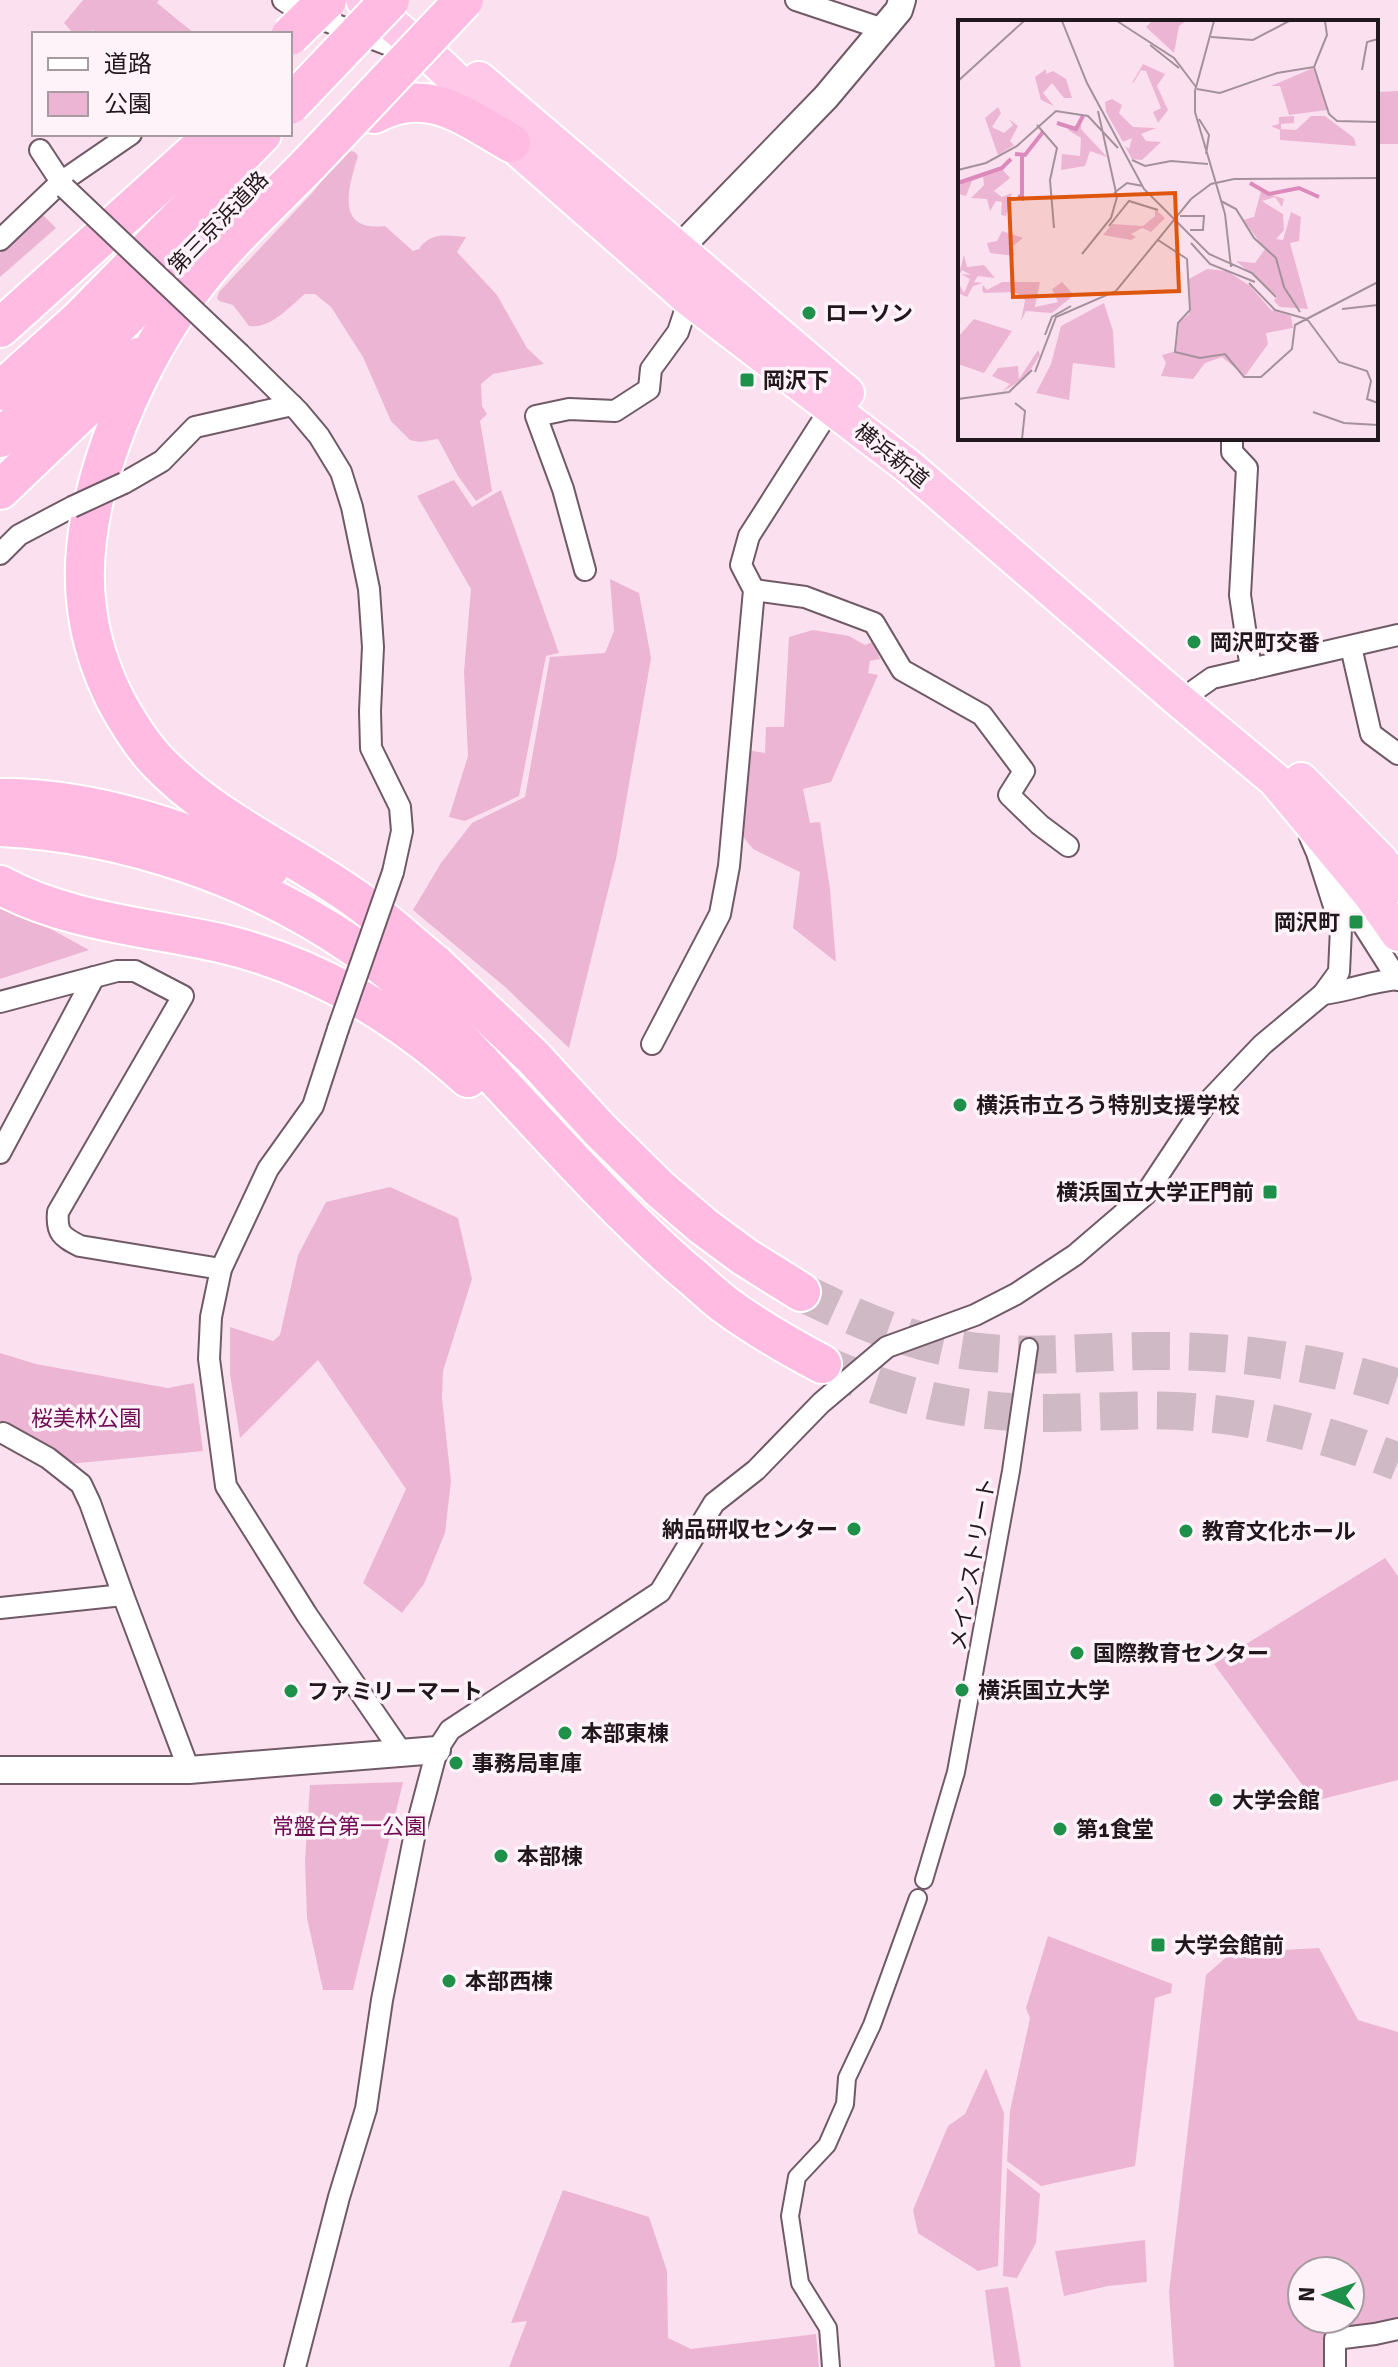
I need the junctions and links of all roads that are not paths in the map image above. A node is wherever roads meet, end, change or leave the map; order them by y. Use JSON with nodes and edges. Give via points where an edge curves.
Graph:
{"nodes":[{"id":1,"x":283,"y":0,"type":"edge"},
{"id":2,"x":327,"y":0,"type":"edge"},
{"id":3,"x":366,"y":0,"type":"edge"},
{"id":4,"x":391,"y":0,"type":"edge"},
{"id":5,"x":429,"y":0,"type":"edge"},
{"id":6,"x":464,"y":0,"type":"edge"},
{"id":7,"x":796,"y":0,"type":"edge"},
{"id":8,"x":902,"y":0,"type":"edge"},
{"id":9,"x":883,"y":29,"type":"junction"},
{"id":10,"x":292,"y":34,"type":"edge"},
{"id":11,"x":438,"y":63,"type":"junction"},
{"id":12,"x":292,"y":66,"type":"edge"},
{"id":13,"x":292,"y":103,"type":"edge"},
{"id":14,"x":374,"y":114,"type":"dead end"},
{"id":15,"x":128,"y":136,"type":"edge"},
{"id":16,"x":182,"y":136,"type":"edge"},
{"id":17,"x":213,"y":136,"type":"edge"},
{"id":18,"x":511,"y":143,"type":"junction"},
{"id":19,"x":287,"y":147,"type":"edge"},
{"id":20,"x":40,"y":150,"type":"dead end"},
{"id":21,"x":63,"y":185,"type":"junction"},
{"id":22,"x":0,"y":240,"type":"edge"},
{"id":23,"x":668,"y":260,"type":"junction"},
{"id":24,"x":0,"y":296,"type":"edge"},
{"id":25,"x":689,"y":299,"type":"junction"},
{"id":26,"x":0,"y":328,"type":"edge"},
{"id":27,"x":139,"y":357,"type":"dead end"},
{"id":28,"x":0,"y":391,"type":"edge"},
{"id":29,"x":292,"y":405,"type":"junction"},
{"id":30,"x":832,"y":406,"type":"junction"},
{"id":31,"x":0,"y":438,"type":"edge"},
{"id":32,"x":1232,"y":440,"type":"edge"},
{"id":33,"x":0,"y":490,"type":"edge"},
{"id":34,"x":0,"y":554,"type":"edge"},
{"id":35,"x":585,"y":570,"type":"dead end"},
{"id":36,"x":754,"y":590,"type":"junction"},
{"id":37,"x":1398,"y":635,"type":"edge"},
{"id":38,"x":1351,"y":647,"type":"junction"},
{"id":39,"x":1251,"y":669,"type":"junction"},
{"id":40,"x":1187,"y":695,"type":"junction"},
{"id":41,"x":1398,"y":754,"type":"edge"},
{"id":42,"x":0,"y":798,"type":"edge"},
{"id":43,"x":1293,"y":800,"type":"junction"},
{"id":44,"x":0,"y":827,"type":"edge"},
{"id":45,"x":1068,"y":846,"type":"dead end"},
{"id":46,"x":1317,"y":853,"type":"junction"},
{"id":47,"x":0,"y":885,"type":"edge"},
{"id":48,"x":1398,"y":885,"type":"edge"},
{"id":49,"x":1398,"y":934,"type":"edge"},
{"id":50,"x":435,"y":964,"type":"junction"},
{"id":51,"x":94,"y":977,"type":"junction"},
{"id":52,"x":1398,"y":979,"type":"edge"},
{"id":53,"x":1323,"y":994,"type":"junction"},
{"id":54,"x":0,"y":1002,"type":"edge"},
{"id":55,"x":652,"y":1044,"type":"dead end"},
{"id":56,"x":0,"y":1153,"type":"edge"},
{"id":57,"x":607,"y":1197,"type":"junction"},
{"id":58,"x":221,"y":1269,"type":"junction"},
{"id":59,"x":801,"y":1292,"type":"tunnel mouth"},
{"id":60,"x":1029,"y":1347,"type":"dead end"},
{"id":61,"x":822,"y":1364,"type":"tunnel mouth"},
{"id":62,"x":1,"y":1433,"type":"edge"},
{"id":63,"x":123,"y":1595,"type":"junction"},
{"id":64,"x":1,"y":1602,"type":"edge"},
{"id":65,"x":437,"y":1750,"type":"junction"},
{"id":66,"x":402,"y":1753,"type":"junction"},
{"id":67,"x":0,"y":1770,"type":"edge"},
{"id":68,"x":189,"y":1770,"type":"junction"},
{"id":69,"x":924,"y":1880,"type":"dead end"},
{"id":70,"x":918,"y":1898,"type":"dead end"},
{"id":71,"x":1398,"y":2329,"type":"edge"},
{"id":72,"x":295,"y":2367,"type":"edge"},
{"id":73,"x":831,"y":2367,"type":"edge"},
{"id":74,"x":1335,"y":2367,"type":"edge"}],
"edges":[{"from":1,"to":11,"type":"street"},
{"from":2,"to":10,"type":"highway","bridge":true},
{"from":3,"to":11,"type":"highway","name":"横浜新道"},
{"from":3,"to":12,"type":"highway"},
{"from":4,"to":13,"type":"highway","bridge":true},
{"from":4,"to":23,"type":"highway","name":"横浜新道"},
{"from":5,"to":19,"type":"highway","name":"第三京浜道路"},
{"from":6,"to":19,"type":"highway","bridge":true},
{"from":7,"to":9,"type":"street"},
{"from":8,"to":9,"type":"street"},
{"from":9,"to":23,"type":"street","via":[[826,97]]},
{"from":11,"to":18,"type":"highway","name":"横浜新道"},
{"from":14,"to":18,"type":"highway","via":[[402,103],[435,103]]},
{"from":15,"to":21,"type":"street"},
{"from":16,"to":24,"type":"highway"},
{"from":17,"to":26,"type":"highway"},
{"from":18,"to":23,"type":"highway","name":"横浜新道"},
{"from":19,"to":28,"type":"highway","name":"第三京浜道路"},
{"from":19,"to":31,"type":"highway","name":"第三京浜道路","via":[[127,317]]},
{"from":19,"to":50,"type":"highway","via":[[140,375],[102,471],[91,516],[87,609],[112,692],[131,729],[157,761],[246,831],[356,899]]},
{"from":20,"to":21,"type":"street"},
{"from":21,"to":22,"type":"street"},
{"from":21,"to":29,"type":"street","bridge":true},
{"from":23,"to":25,"type":"highway","name":"横浜新道"},
{"from":23,"to":40,"type":"highway","name":"横浜新道"},
{"from":25,"to":30,"type":"highway","name":"横浜新道"},
{"from":25,"to":35,"type":"street","via":[[678,332],[651,369],[649,389],[615,411],[569,409],[536,416]]},
{"from":27,"to":33,"type":"highway"},
{"from":29,"to":34,"type":"street","bridge":true,"via":[[195,427],[162,461],[19,535]]},
{"from":29,"to":58,"type":"street","bridge":true,"via":[[341,472],[355,521],[369,589],[371,748],[400,807],[402,831],[393,872],[313,1106],[268,1169]]},
{"from":30,"to":36,"type":"street","via":[[749,536],[741,565]]},
{"from":30,"to":40,"type":"highway","name":"横浜新道"},
{"from":32,"to":39,"type":"street","via":[[1232,452],[1247,468],[1240,595]]},
{"from":36,"to":45,"type":"street","via":[[805,597],[874,623],[902,670],[982,715],[1024,771],[1009,795]]},
{"from":36,"to":55,"type":"street","via":[[720,914]]},
{"from":37,"to":38,"type":"street"},
{"from":38,"to":39,"type":"street"},
{"from":38,"to":41,"type":"street","via":[[1371,734]]},
{"from":39,"to":40,"type":"street","via":[[1212,678]]},
{"from":40,"to":43,"type":"highway","name":"横浜新道"},
{"from":40,"to":48,"type":"highway","name":"横浜新道","via":[[1305,783]]},
{"from":42,"to":50,"type":"highway","via":[[98,808],[234,852],[357,911]]},
{"from":43,"to":46,"type":"street"},
{"from":43,"to":49,"type":"highway","name":"横浜新道"},
{"from":44,"to":57,"type":"highway","via":[[103,840],[180,861],[259,892],[327,928],[390,971]]},
{"from":46,"to":52,"type":"street"},
{"from":46,"to":53,"type":"street","via":[[1341,928],[1339,972]]},
{"from":47,"to":57,"type":"highway","via":[[62,910],[276,959],[338,985],[457,1067]]},
{"from":50,"to":59,"type":"highway","via":[[660,1189],[745,1257]]},
{"from":51,"to":54,"type":"street"},
{"from":51,"to":56,"type":"street"},
{"from":51,"to":58,"type":"street","via":[[135,971],[183,996],[58,1212],[57,1226],[65,1239],[80,1246]]},
{"from":52,"to":53,"type":"street"},
{"from":53,"to":65,"type":"street","via":[[1262,1045],[1204,1106],[1145,1195],[1087,1245],[975,1315],[887,1347],[714,1503],[660,1592],[450,1730]]},
{"from":57,"to":61,"type":"highway","via":[[722,1302]]},
{"from":58,"to":66,"type":"street","via":[[209,1359],[226,1486]]},
{"from":60,"to":69,"type":"street","name":"メインストリート","via":[[956,1772]]},
{"from":62,"to":63,"type":"street","via":[[48,1458],[81,1484]]},
{"from":63,"to":64,"type":"street"},
{"from":63,"to":68,"type":"street"},
{"from":65,"to":66,"type":"street"},
{"from":65,"to":72,"type":"street","via":[[415,1833],[366,2109]]},
{"from":66,"to":68,"type":"street"},
{"from":67,"to":68,"type":"street"},
{"from":70,"to":73,"type":"street","via":[[847,2078],[845,2104],[827,2145],[797,2177],[790,2216],[800,2283],[828,2328]]},
{"from":71,"to":74,"type":"street","via":[[1335,2339]]}]}
